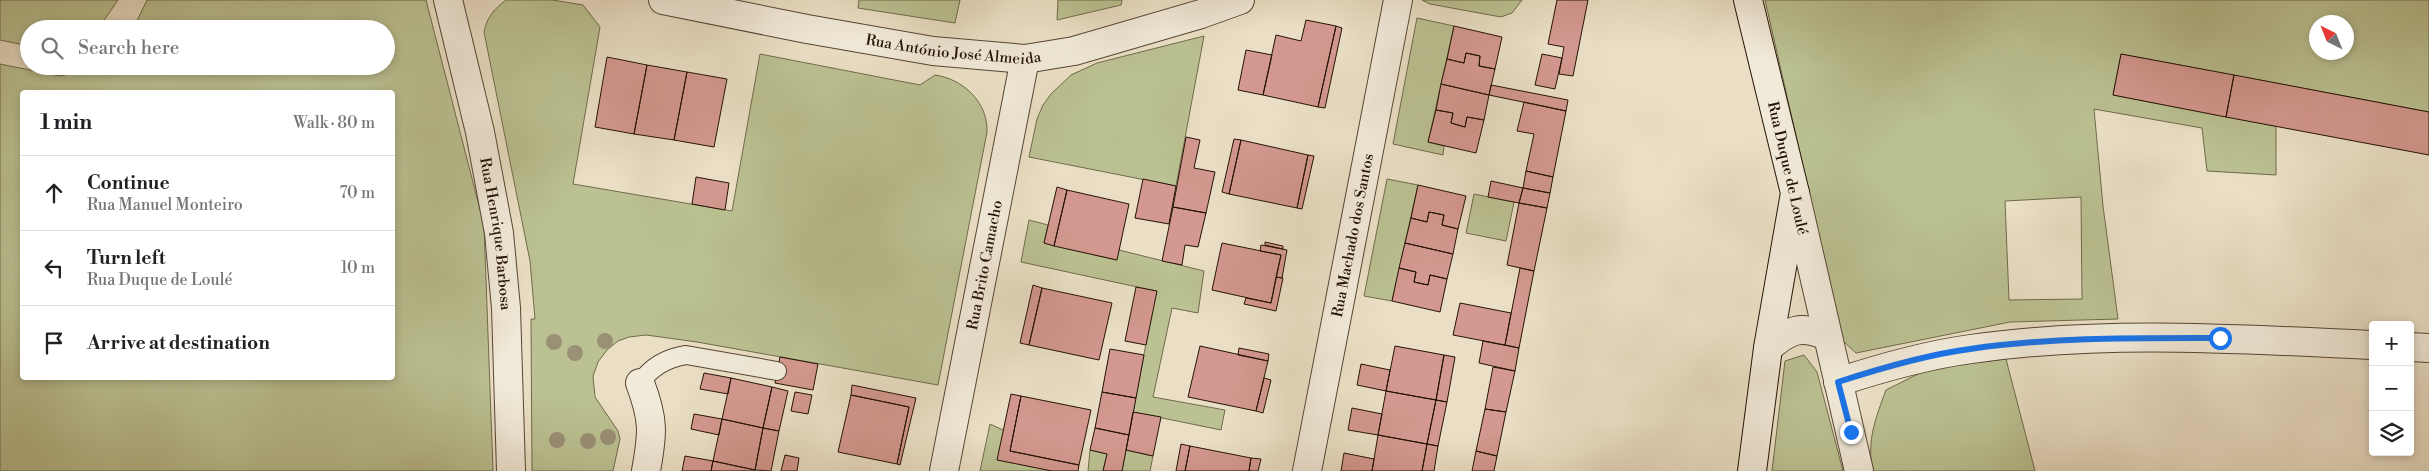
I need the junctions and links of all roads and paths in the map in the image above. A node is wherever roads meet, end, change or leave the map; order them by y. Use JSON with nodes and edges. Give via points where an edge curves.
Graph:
{"nodes":[{"id":1,"x":448,"y":0,"type":"edge"},
{"id":2,"x":663,"y":0,"type":"edge"},
{"id":3,"x":1240,"y":0,"type":"edge"},
{"id":4,"x":1398,"y":0,"type":"edge"},
{"id":5,"x":1748,"y":0,"type":"edge"},
{"id":6,"x":1025,"y":59,"type":"junction"},
{"id":7,"x":1795,"y":193,"type":"junction"},
{"id":8,"x":1828,"y":336,"type":"junction"},
{"id":9,"x":2369,"y":345,"type":"edge"},
{"id":10,"x":2414,"y":347,"type":"edge"},
{"id":11,"x":1768,"y":348,"type":"junction"},
{"id":12,"x":2429,"y":348,"type":"edge"},
{"id":13,"x":777,"y":371,"type":"dead end"},
{"id":14,"x":1838,"y":382,"type":"junction"},
{"id":15,"x":640,"y":383,"type":"joint"},
{"id":16,"x":511,"y":471,"type":"edge"},
{"id":17,"x":646,"y":471,"type":"edge"},
{"id":18,"x":944,"y":471,"type":"edge"},
{"id":19,"x":1306,"y":471,"type":"edge"},
{"id":20,"x":1752,"y":471,"type":"edge"},
{"id":21,"x":1859,"y":471,"type":"edge"}],
"edges":[{"from":1,"to":16,"type":"street","name":"Rua Henrique Barbosa","via":[[480,132],[499,233],[506,308]]},
{"from":2,"to":6,"type":"street","name":"Rua António José Almeida","via":[[933,51]]},
{"from":3,"to":6,"type":"street","name":"Rua António José Almeida","via":[[1074,52]]},
{"from":4,"to":19,"type":"street","name":"Rua Machado dos Santos"},
{"from":5,"to":7,"type":"street","name":"Rua Duque de Loulé"},
{"from":6,"to":18,"type":"street","name":"Rua Brito Camacho"},
{"from":7,"to":8,"type":"street","name":"Rua Duque de Loulé"},
{"from":7,"to":11,"type":"street"},
{"from":8,"to":11,"type":"street","via":[[1811,329],[1795,330]]},
{"from":8,"to":14,"type":"street","name":"Rua Duque de Loulé"},
{"from":9,"to":14,"type":"street","via":[[2220,338],[2048,340],[1969,349],[1885,367]]},
{"from":10,"to":12,"type":"street"},
{"from":11,"to":20,"type":"street"},
{"from":13,"to":15,"type":"lane","via":[[686,355],[656,366]]},
{"from":14,"to":21,"type":"street","name":"Rua Duque de Loulé"},
{"from":15,"to":17,"type":"street","via":[[652,421]]}]}
